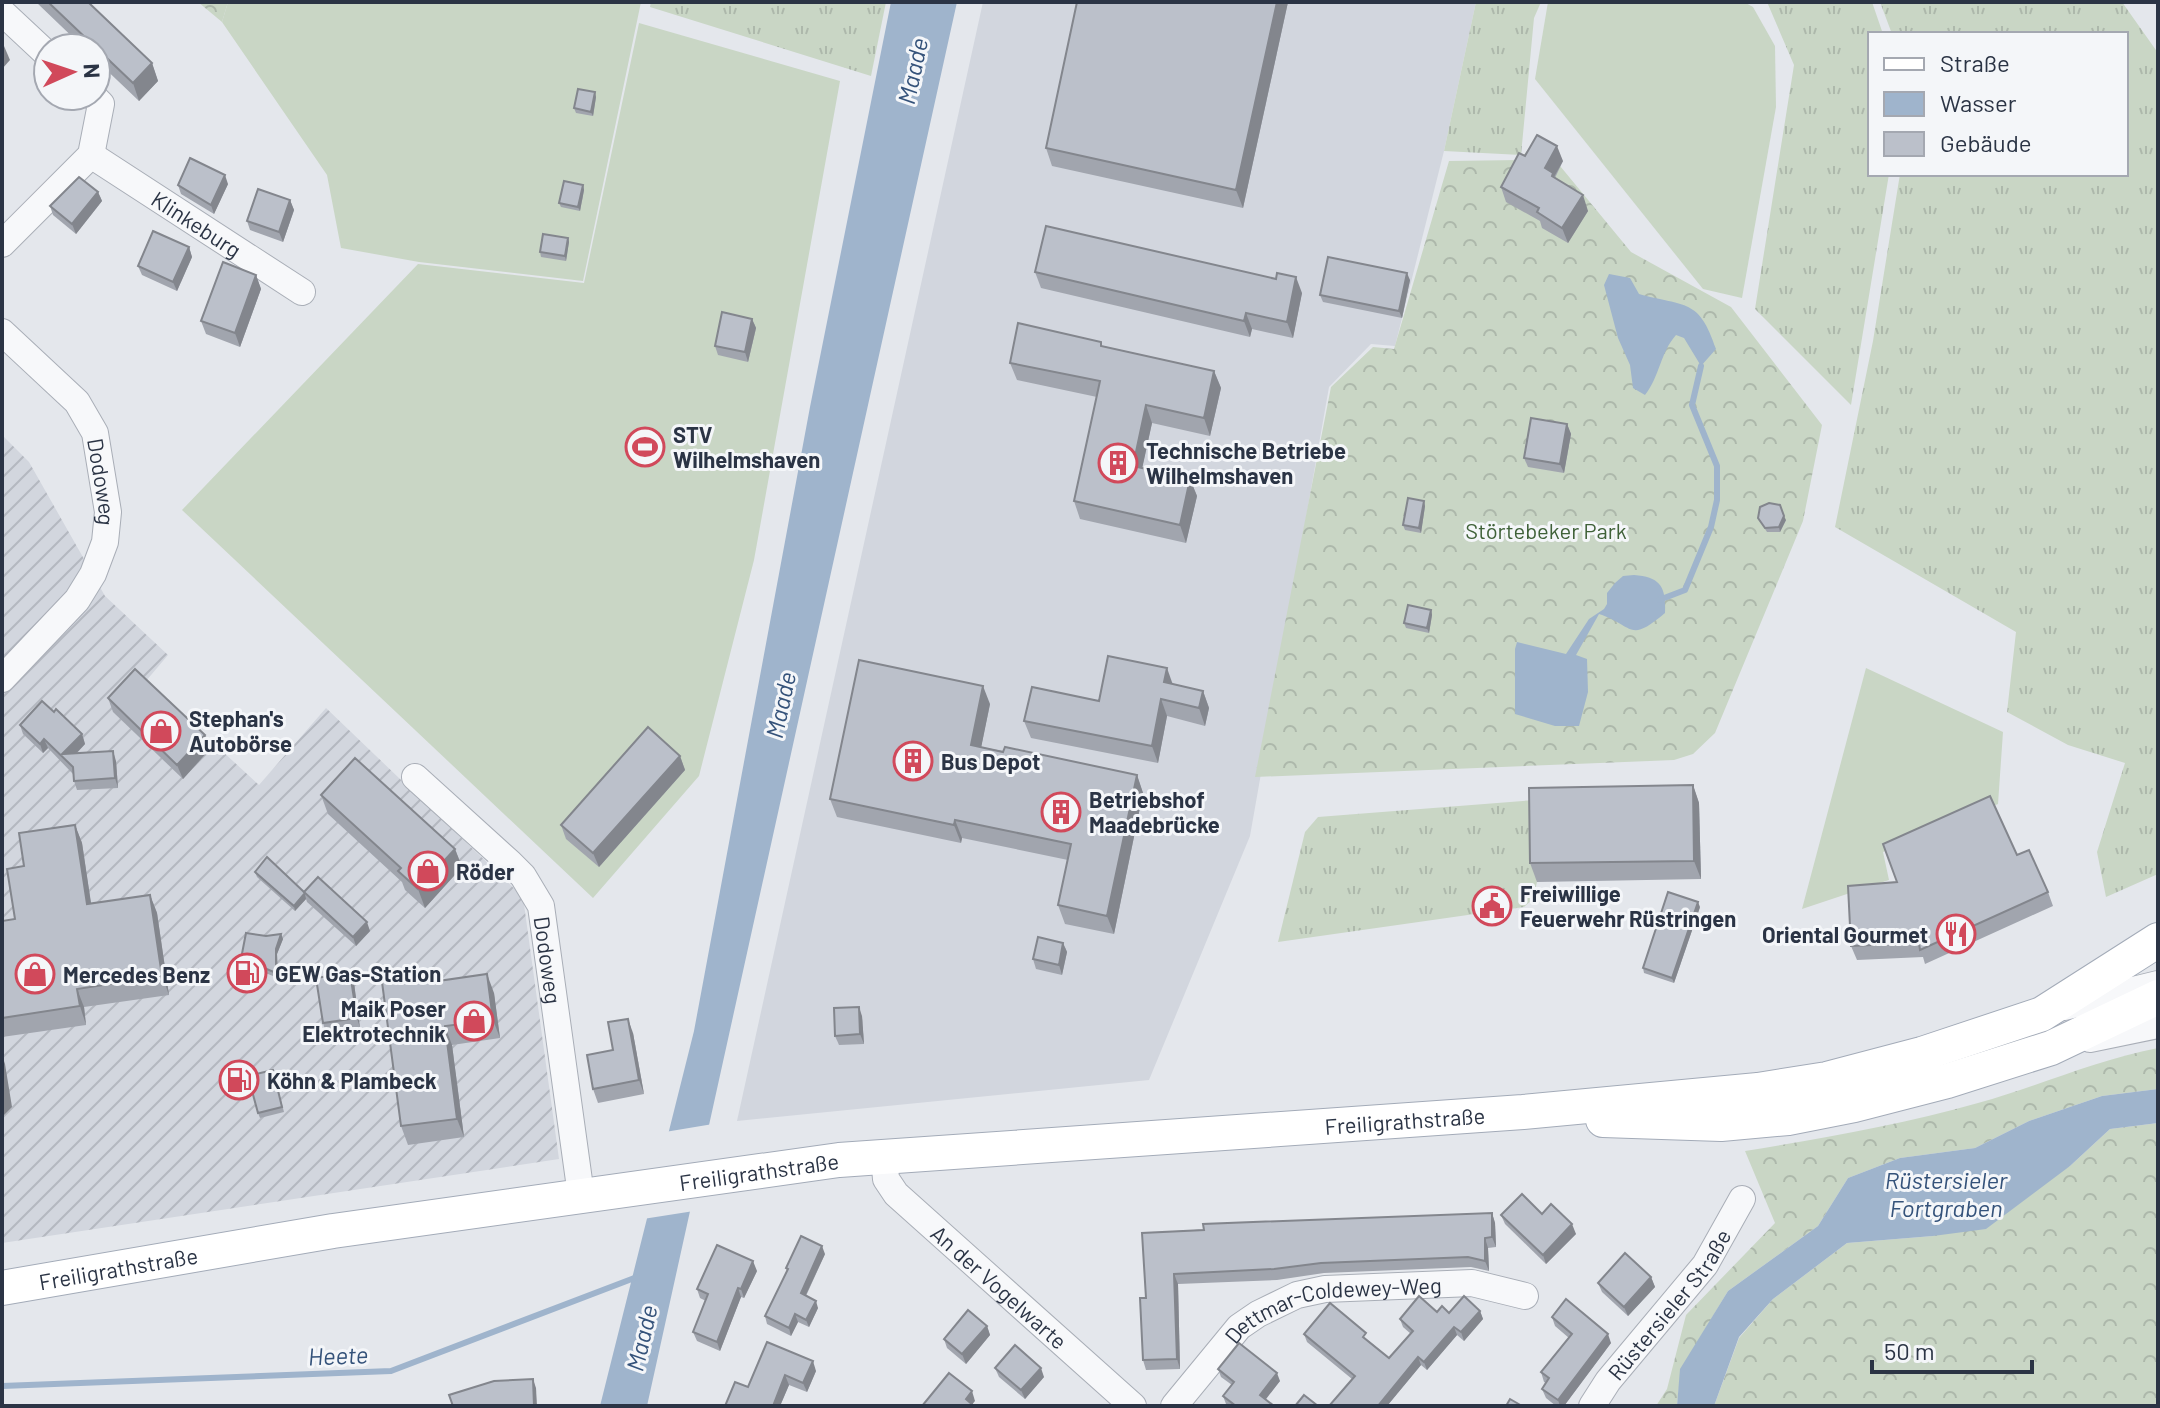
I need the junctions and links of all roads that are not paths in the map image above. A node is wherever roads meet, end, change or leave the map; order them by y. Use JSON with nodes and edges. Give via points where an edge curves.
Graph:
{"nodes":[{"id":1,"x":2,"y":12,"type":"edge"},
{"id":2,"x":32,"y":40,"type":"edge"},
{"id":3,"x":99,"y":112,"type":"edge"},
{"id":4,"x":91,"y":155,"type":"junction"},
{"id":5,"x":2,"y":244,"type":"edge"},
{"id":6,"x":302,"y":292,"type":"dead end"},
{"id":7,"x":2,"y":332,"type":"edge"},
{"id":8,"x":2,"y":679,"type":"edge"},
{"id":9,"x":415,"y":777,"type":"dead end"},
{"id":10,"x":2158,"y":940,"type":"edge"},
{"id":11,"x":2158,"y":984,"type":"edge"},
{"id":12,"x":2158,"y":997,"type":"edge"},
{"id":13,"x":2042,"y":1014,"type":"junction"},
{"id":14,"x":2158,"y":1025,"type":"edge"},
{"id":15,"x":2051,"y":1048,"type":"junction"},
{"id":16,"x":1523,"y":1112,"type":"junction"},
{"id":17,"x":884,"y":1156,"type":"junction"},
{"id":18,"x":581,"y":1195,"type":"junction"},
{"id":19,"x":1742,"y":1199,"type":"dead end"},
{"id":20,"x":2,"y":1288,"type":"edge"},
{"id":21,"x":1525,"y":1296,"type":"dead end"},
{"id":22,"x":1133,"y":1406,"type":"edge"},
{"id":23,"x":1174,"y":1406,"type":"edge"},
{"id":24,"x":1592,"y":1406,"type":"edge"}],
"edges":[{"from":1,"to":2,"type":"street"},
{"from":3,"to":4,"type":"street"},
{"from":4,"to":5,"type":"street"},
{"from":4,"to":6,"type":"street","name":"Klinkeburg"},
{"from":7,"to":8,"type":"street","name":"Dodoweg","via":[[77,402],[95,433],[108,512],[105,542],[77,600]]},
{"from":9,"to":18,"type":"street","name":"Dodoweg","via":[[523,876],[541,906]]},
{"from":10,"to":13,"type":"main road","name":"Freiligrathstraße"},
{"from":11,"to":13,"type":"street"},
{"from":12,"to":15,"type":"main road","name":"Freiligrathstraße"},
{"from":13,"to":16,"type":"main road","name":"Freiligrathstraße","via":[[1827,1079]]},
{"from":14,"to":15,"type":"street"},
{"from":15,"to":16,"type":"main road","name":"Freiligrathstraße","via":[[1901,1095],[1788,1118],[1687,1124]]},
{"from":16,"to":17,"type":"main road","name":"Freiligrathstraße"},
{"from":17,"to":18,"type":"main road","name":"Freiligrathstraße"},
{"from":17,"to":22,"type":"street","name":"An der Vogelwarte","via":[[886,1179],[896,1194]]},
{"from":18,"to":20,"type":"main road","name":"Freiligrathstraße"},
{"from":19,"to":24,"type":"street","name":"Rüstersieler Straße","via":[[1705,1265]]},
{"from":21,"to":23,"type":"street","name":"Dettmar-Coldewey-Weg","via":[[1472,1283],[1325,1289],[1297,1295],[1239,1327]]}]}
